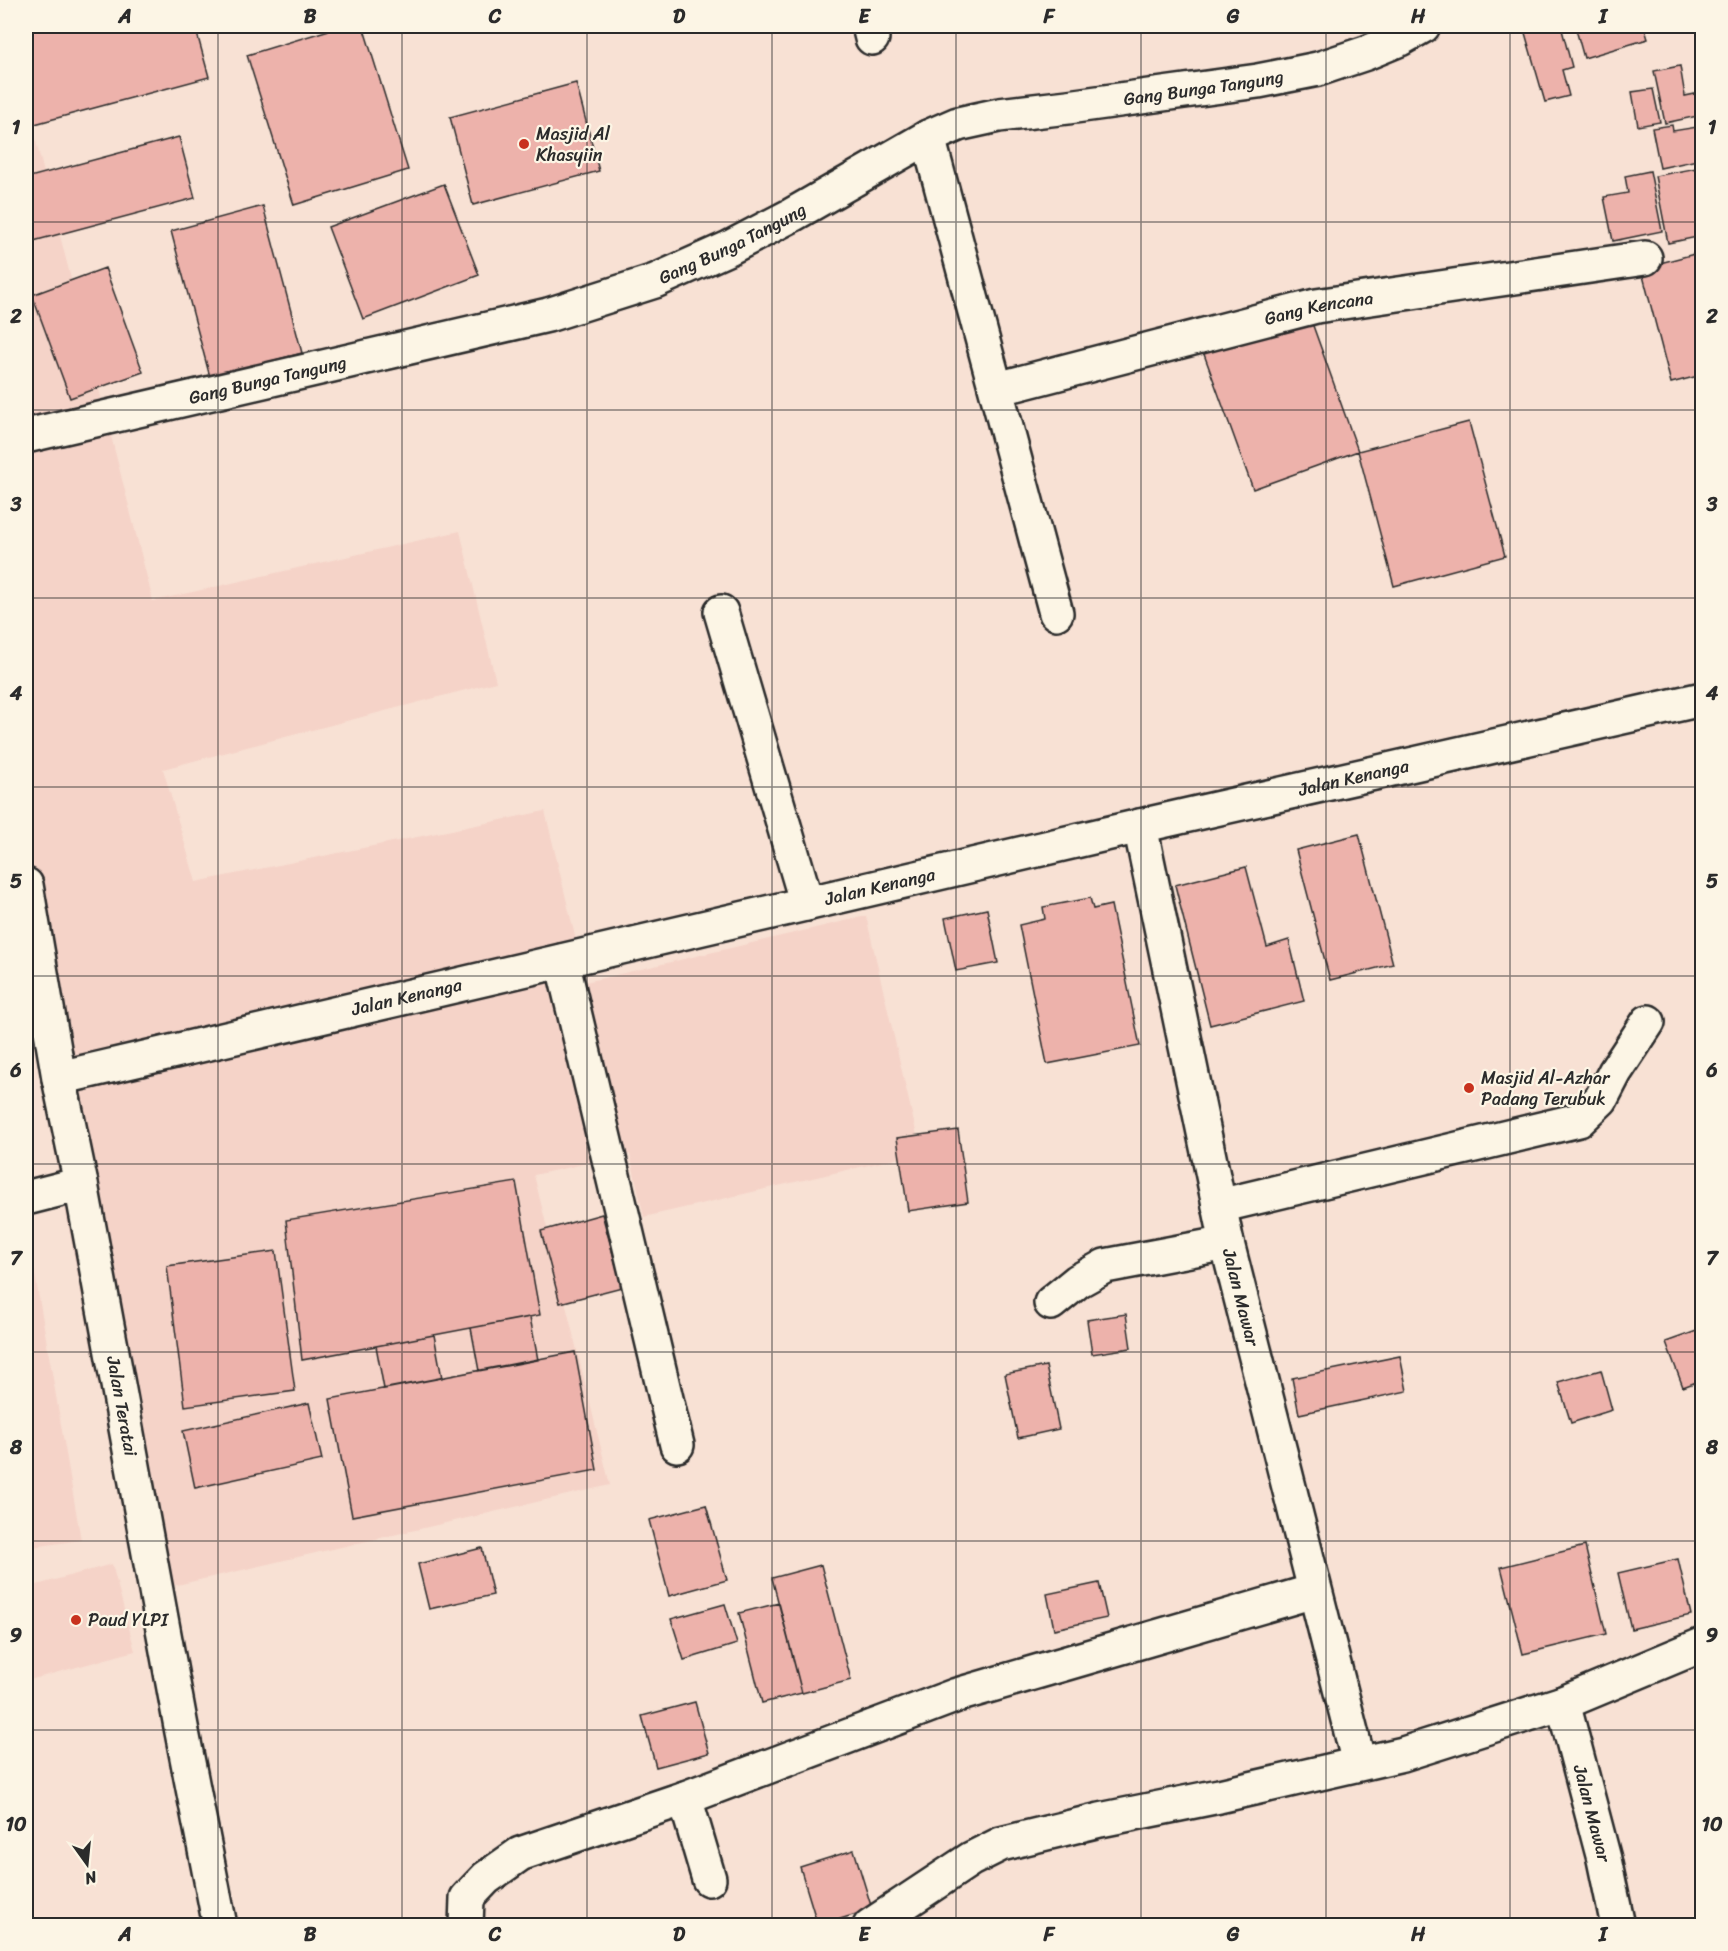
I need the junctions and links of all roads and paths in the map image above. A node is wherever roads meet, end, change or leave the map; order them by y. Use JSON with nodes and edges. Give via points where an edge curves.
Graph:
{"nodes":[{"id":1,"x":1423,"y":26,"type":"edge"},
{"id":2,"x":928,"y":137,"type":"junction"},
{"id":3,"x":1645,"y":258,"type":"dead end"},
{"id":4,"x":996,"y":389,"type":"junction"},
{"id":5,"x":26,"y":436,"type":"edge"},
{"id":6,"x":721,"y":612,"type":"dead end"},
{"id":7,"x":1056,"y":613,"type":"dead end"},
{"id":8,"x":1702,"y":699,"type":"edge"},
{"id":9,"x":1140,"y":826,"type":"junction"},
{"id":10,"x":26,"y":885,"type":"edge"},
{"id":11,"x":807,"y":904,"type":"junction"},
{"id":12,"x":562,"y":961,"type":"junction"},
{"id":13,"x":1648,"y":1022,"type":"dead end"},
{"id":14,"x":59,"y":1078,"type":"junction"},
{"id":15,"x":81,"y":1184,"type":"junction"},
{"id":16,"x":26,"y":1198,"type":"edge"},
{"id":17,"x":1219,"y":1206,"type":"junction"},
{"id":18,"x":1227,"y":1243,"type":"junction"},
{"id":19,"x":1051,"y":1303,"type":"dead end"},
{"id":20,"x":677,"y":1445,"type":"dead end"},
{"id":21,"x":1314,"y":1591,"type":"junction"},
{"id":22,"x":1702,"y":1645,"type":"edge"},
{"id":23,"x":1563,"y":1703,"type":"junction"},
{"id":24,"x":1359,"y":1763,"type":"junction"},
{"id":25,"x":685,"y":1798,"type":"junction"},
{"id":26,"x":709,"y":1879,"type":"dead end"},
{"id":27,"x":220,"y":1926,"type":"edge"},
{"id":28,"x":466,"y":1926,"type":"edge"},
{"id":29,"x":870,"y":1926,"type":"edge"},
{"id":30,"x":1618,"y":1926,"type":"edge"}],
"edges":[{"from":1,"to":2,"type":"street","name":"Gang Bunga Tangung","via":[[1366,53],[1318,69],[1258,81],[999,115],[958,124]]},
{"from":2,"to":4,"type":"street"},
{"from":2,"to":5,"type":"street","name":"Gang Bunga Tangung","via":[[792,215],[655,281],[548,315]]},
{"from":3,"to":4,"type":"street","name":"Gang Kencana","via":[[1316,306]]},
{"from":4,"to":7,"type":"street"},
{"from":6,"to":11,"type":"street"},
{"from":8,"to":9,"type":"street","name":"Jalan Kenanga"},
{"from":9,"to":11,"type":"street","name":"Jalan Kenanga"},
{"from":9,"to":17,"type":"street","name":"Jalan Mawar"},
{"from":10,"to":14,"type":"street","name":"Jalan Teratai"},
{"from":11,"to":12,"type":"street","name":"Jalan Kenanga"},
{"from":12,"to":14,"type":"street","name":"Jalan Kenanga"},
{"from":12,"to":20,"type":"street"},
{"from":13,"to":17,"type":"street","via":[[1600,1099],[1579,1120]]},
{"from":14,"to":15,"type":"street","name":"Jalan Teratai"},
{"from":15,"to":16,"type":"street"},
{"from":15,"to":27,"type":"street","name":"Jalan Teratai"},
{"from":17,"to":18,"type":"street","name":"Jalan Mawar"},
{"from":18,"to":19,"type":"street","via":[[1105,1266]]},
{"from":18,"to":21,"type":"street","name":"Jalan Mawar"},
{"from":21,"to":24,"type":"street","name":"Jalan Mawar"},
{"from":21,"to":25,"type":"street","via":[[957,1695]]},
{"from":22,"to":23,"type":"street"},
{"from":23,"to":24,"type":"street","via":[[1403,1754]]},
{"from":23,"to":30,"type":"street","name":"Jalan Mawar"},
{"from":24,"to":29,"type":"street","via":[[1001,1844],[970,1859]]},
{"from":25,"to":26,"type":"street"},
{"from":25,"to":28,"type":"street","via":[[520,1854],[486,1878],[467,1898]]}]}
